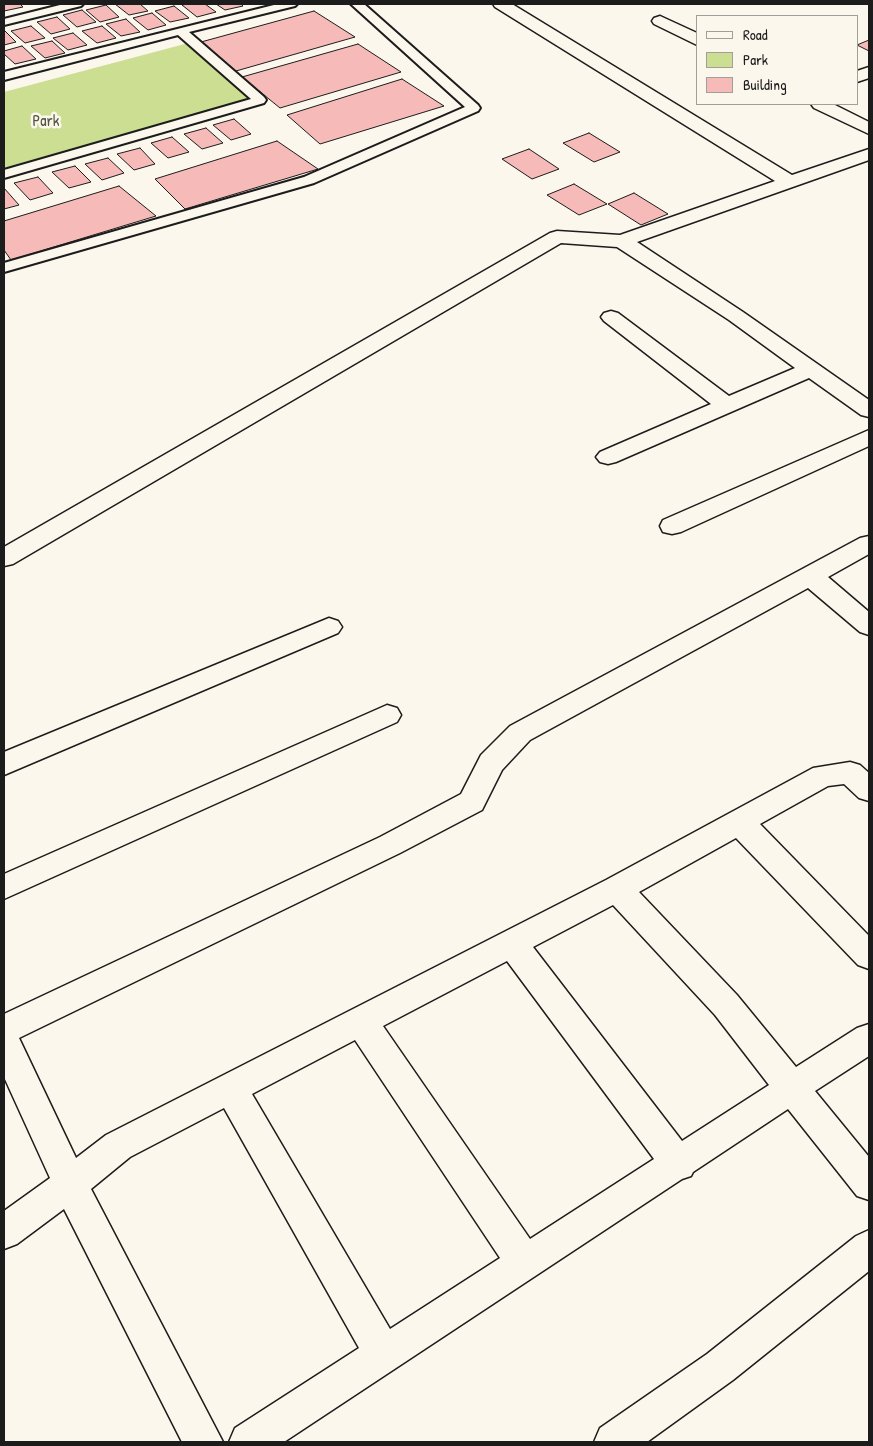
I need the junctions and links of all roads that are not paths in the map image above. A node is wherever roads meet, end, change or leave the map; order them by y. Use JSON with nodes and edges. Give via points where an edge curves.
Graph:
{"nodes":[{"id":1,"x":77,"y":4,"type":"edge"},
{"id":2,"x":291,"y":4,"type":"edge"},
{"id":3,"x":357,"y":4,"type":"edge"},
{"id":4,"x":501,"y":4,"type":"edge"},
{"id":5,"x":660,"y":21,"type":"dead end"},
{"id":6,"x":4,"y":22,"type":"edge"},
{"id":7,"x":180,"y":31,"type":"junction"},
{"id":8,"x":696,"y":39,"type":"edge"},
{"id":9,"x":4,"y":76,"type":"edge"},
{"id":10,"x":822,"y":105,"type":"edge"},
{"id":11,"x":869,"y":129,"type":"edge"},
{"id":12,"x":869,"y":154,"type":"edge"},
{"id":13,"x":4,"y":174,"type":"edge"},
{"id":14,"x":790,"y":182,"type":"junction"},
{"id":15,"x":622,"y":241,"type":"junction"},
{"id":16,"x":4,"y":268,"type":"edge"},
{"id":17,"x":611,"y":317,"type":"dead end"},
{"id":18,"x":811,"y":368,"type":"junction"},
{"id":19,"x":727,"y":405,"type":"junction"},
{"id":20,"x":869,"y":410,"type":"edge"},
{"id":21,"x":869,"y":437,"type":"edge"},
{"id":22,"x":608,"y":457,"type":"dead end"},
{"id":23,"x":672,"y":526,"type":"dead end"},
{"id":24,"x":869,"y":544,"type":"edge"},
{"id":25,"x":4,"y":558,"type":"edge"},
{"id":26,"x":810,"y":576,"type":"junction"},
{"id":27,"x":869,"y":626,"type":"edge"},
{"id":28,"x":329,"y":627,"type":"dead end"},
{"id":29,"x":387,"y":715,"type":"dead end"},
{"id":30,"x":4,"y":764,"type":"edge"},
{"id":31,"x":869,"y":790,"type":"edge"},
{"id":32,"x":739,"y":822,"type":"junction"},
{"id":33,"x":4,"y":887,"type":"edge"},
{"id":34,"x":618,"y":889,"type":"junction"},
{"id":35,"x":512,"y":944,"type":"junction"},
{"id":36,"x":869,"y":956,"type":"edge"},
{"id":37,"x":361,"y":1021,"type":"junction"},
{"id":38,"x":4,"y":1029,"type":"edge"},
{"id":39,"x":869,"y":1038,"type":"edge"},
{"id":40,"x":4,"y":1041,"type":"edge"},
{"id":41,"x":231,"y":1088,"type":"junction"},
{"id":42,"x":794,"y":1089,"type":"junction"},
{"id":43,"x":679,"y":1164,"type":"junction"},
{"id":44,"x":70,"y":1184,"type":"junction"},
{"id":45,"x":869,"y":1184,"type":"edge"},
{"id":46,"x":4,"y":1232,"type":"edge"},
{"id":47,"x":869,"y":1248,"type":"edge"},
{"id":48,"x":525,"y":1263,"type":"junction"},
{"id":49,"x":384,"y":1355,"type":"junction"},
{"id":50,"x":203,"y":1442,"type":"edge"},
{"id":51,"x":249,"y":1442,"type":"edge"},
{"id":52,"x":614,"y":1442,"type":"edge"}],
"edges":[{"from":1,"to":6,"type":"lane"},
{"from":2,"to":7,"type":"lane"},
{"from":3,"to":16,"type":"lane","via":[[474,108],[309,180]]},
{"from":4,"to":14,"type":"street"},
{"from":5,"to":8,"type":"street"},
{"from":7,"to":9,"type":"lane"},
{"from":7,"to":13,"type":"lane","via":[[260,100]]},
{"from":10,"to":11,"type":"street"},
{"from":12,"to":14,"type":"street"},
{"from":14,"to":15,"type":"street"},
{"from":15,"to":18,"type":"street"},
{"from":15,"to":25,"type":"street","via":[[557,237]]},
{"from":17,"to":19,"type":"street"},
{"from":18,"to":19,"type":"street"},
{"from":18,"to":20,"type":"street"},
{"from":19,"to":22,"type":"street"},
{"from":21,"to":23,"type":"street"},
{"from":24,"to":26,"type":"street"},
{"from":26,"to":27,"type":"street"},
{"from":26,"to":38,"type":"street","via":[[520,733],[491,763],[472,802],[381,850]]},
{"from":28,"to":30,"type":"street"},
{"from":29,"to":33,"type":"street"},
{"from":31,"to":32,"type":"street","via":[[850,773],[823,776]]},
{"from":32,"to":34,"type":"street"},
{"from":32,"to":36,"type":"street"},
{"from":34,"to":35,"type":"street"},
{"from":34,"to":42,"type":"street","via":[[726,1005]]},
{"from":35,"to":37,"type":"street"},
{"from":35,"to":43,"type":"street"},
{"from":37,"to":41,"type":"street"},
{"from":37,"to":48,"type":"street"},
{"from":39,"to":42,"type":"street"},
{"from":40,"to":44,"type":"street"},
{"from":41,"to":44,"type":"street","via":[[118,1146]]},
{"from":41,"to":49,"type":"street"},
{"from":42,"to":43,"type":"street"},
{"from":42,"to":45,"type":"street"},
{"from":43,"to":48,"type":"street"},
{"from":44,"to":46,"type":"street"},
{"from":44,"to":50,"type":"street"},
{"from":47,"to":52,"type":"street","via":[[720,1368]]},
{"from":48,"to":49,"type":"street"},
{"from":49,"to":51,"type":"street"}]}
